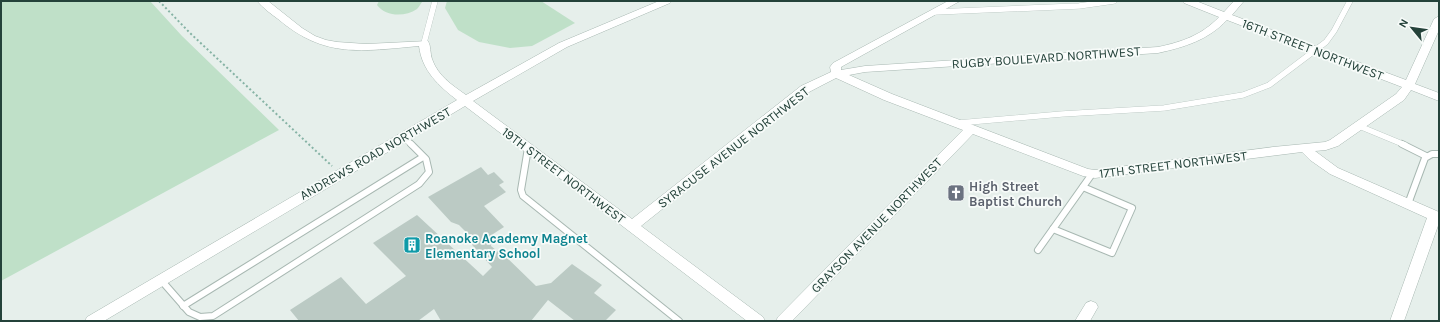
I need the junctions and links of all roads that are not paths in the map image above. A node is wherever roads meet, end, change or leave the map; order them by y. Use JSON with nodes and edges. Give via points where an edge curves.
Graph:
{"nodes":[{"id":1,"x":262,"y":1,"type":"edge"},
{"id":2,"x":435,"y":1,"type":"edge"},
{"id":3,"x":667,"y":1,"type":"edge"},
{"id":4,"x":955,"y":1,"type":"edge"},
{"id":5,"x":1114,"y":1,"type":"edge"},
{"id":6,"x":1187,"y":1,"type":"edge"},
{"id":7,"x":1239,"y":1,"type":"edge"},
{"id":8,"x":1350,"y":1,"type":"edge"},
{"id":9,"x":935,"y":12,"type":"junction"},
{"id":10,"x":1226,"y":16,"type":"junction"},
{"id":11,"x":1439,"y":19,"type":"edge"},
{"id":12,"x":424,"y":43,"type":"junction"},
{"id":13,"x":1315,"y":49,"type":"junction"},
{"id":14,"x":837,"y":74,"type":"junction"},
{"id":15,"x":1409,"y":86,"type":"junction"},
{"id":16,"x":1439,"y":97,"type":"edge"},
{"id":17,"x":464,"y":101,"type":"junction"},
{"id":18,"x":955,"y":124,"type":"junction"},
{"id":19,"x":1359,"y":126,"type":"junction"},
{"id":20,"x":970,"y":130,"type":"junction"},
{"id":21,"x":402,"y":137,"type":"junction"},
{"id":22,"x":528,"y":148,"type":"junction"},
{"id":23,"x":1305,"y":148,"type":"junction"},
{"id":24,"x":1439,"y":154,"type":"edge"},
{"id":25,"x":1426,"y":156,"type":"junction"},
{"id":26,"x":423,"y":157,"type":"junction"},
{"id":27,"x":1092,"y":174,"type":"junction"},
{"id":28,"x":1083,"y":187,"type":"junction"},
{"id":29,"x":1408,"y":204,"type":"junction"},
{"id":30,"x":1437,"y":217,"type":"edge"},
{"id":31,"x":632,"y":226,"type":"junction"},
{"id":32,"x":1053,"y":229,"type":"junction"},
{"id":33,"x":1038,"y":250,"type":"dead end"},
{"id":34,"x":161,"y":280,"type":"junction"},
{"id":35,"x":183,"y":306,"type":"junction"},
{"id":36,"x":1091,"y":307,"type":"dead end"},
{"id":37,"x":92,"y":321,"type":"edge"},
{"id":38,"x":679,"y":321,"type":"edge"},
{"id":39,"x":758,"y":321,"type":"edge"},
{"id":40,"x":783,"y":321,"type":"edge"},
{"id":41,"x":1082,"y":321,"type":"edge"},
{"id":42,"x":1397,"y":321,"type":"edge"}],
"edges":[{"from":1,"to":12,"type":"street","via":[[298,30],[319,41],[347,46]]},
{"from":2,"to":12,"type":"lane","name":"19TH STREET NORTHWEST"},
{"from":3,"to":17,"type":"street","name":"ANDREWS ROAD NORTHWEST","via":[[563,45]]},
{"from":4,"to":9,"type":"street"},
{"from":5,"to":9,"type":"lane","via":[[1079,6]]},
{"from":6,"to":10,"type":"street","name":"16TH STREET NORTHWEST"},
{"from":7,"to":10,"type":"street","name":"RUGBY BOULEVARD NORTHWEST"},
{"from":8,"to":13,"type":"lane","via":[[1326,42]]},
{"from":9,"to":14,"type":"street","via":[[837,65]]},
{"from":10,"to":13,"type":"street","name":"16TH STREET NORTHWEST"},
{"from":10,"to":14,"type":"street","name":"RUGBY BOULEVARD NORTHWEST","via":[[1206,35],[1158,50],[865,69]]},
{"from":11,"to":15,"type":"street"},
{"from":12,"to":17,"type":"street","name":"19TH STREET NORTHWEST","via":[[427,63],[434,74]]},
{"from":13,"to":15,"type":"street","name":"16TH STREET NORTHWEST"},
{"from":13,"to":18,"type":"lane","via":[[1269,85],[1243,95],[1164,108]]},
{"from":14,"to":18,"type":"street","name":"17TH STREET NORTHWEST","via":[[867,89]]},
{"from":14,"to":31,"type":"street","name":"SYRACUSE AVENUE NORTHWEST","via":[[817,81],[805,89]]},
{"from":15,"to":16,"type":"street","name":"16TH STREET NORTHWEST"},
{"from":15,"to":19,"type":"street","via":[[1400,97]]},
{"from":17,"to":21,"type":"street","name":"ANDREWS ROAD NORTHWEST"},
{"from":17,"to":22,"type":"street","name":"19TH STREET NORTHWEST"},
{"from":18,"to":20,"type":"street","name":"17TH STREET NORTHWEST"},
{"from":19,"to":23,"type":"street","via":[[1334,143]]},
{"from":19,"to":25,"type":"lane"},
{"from":20,"to":27,"type":"street","name":"17TH STREET NORTHWEST"},
{"from":20,"to":40,"type":"street","name":"GRAYSON AVENUE NORTHWEST"},
{"from":21,"to":26,"type":"lane"},
{"from":21,"to":34,"type":"street","name":"ANDREWS ROAD NORTHWEST"},
{"from":22,"to":31,"type":"street","name":"19TH STREET NORTHWEST"},
{"from":22,"to":38,"type":"lane","via":[[521,190],[523,196]]},
{"from":23,"to":27,"type":"street","name":"17TH STREET NORTHWEST"},
{"from":23,"to":29,"type":"street","via":[[1334,171]]},
{"from":24,"to":25,"type":"lane"},
{"from":25,"to":29,"type":"lane"},
{"from":26,"to":35,"type":"lane"},
{"from":26,"to":35,"type":"lane","via":[[426,159],[428,172],[419,184],[213,316],[194,316]]},
{"from":27,"to":28,"type":"lane"},
{"from":28,"to":32,"type":"lane"},
{"from":28,"to":32,"type":"lane","via":[[1132,208],[1112,253]]},
{"from":29,"to":30,"type":"street"},
{"from":30,"to":42,"type":"street"},
{"from":31,"to":39,"type":"street","name":"19TH STREET NORTHWEST"},
{"from":32,"to":33,"type":"lane"},
{"from":34,"to":35,"type":"lane"},
{"from":34,"to":37,"type":"street","name":"ANDREWS ROAD NORTHWEST"},
{"from":36,"to":41,"type":"street"}]}
